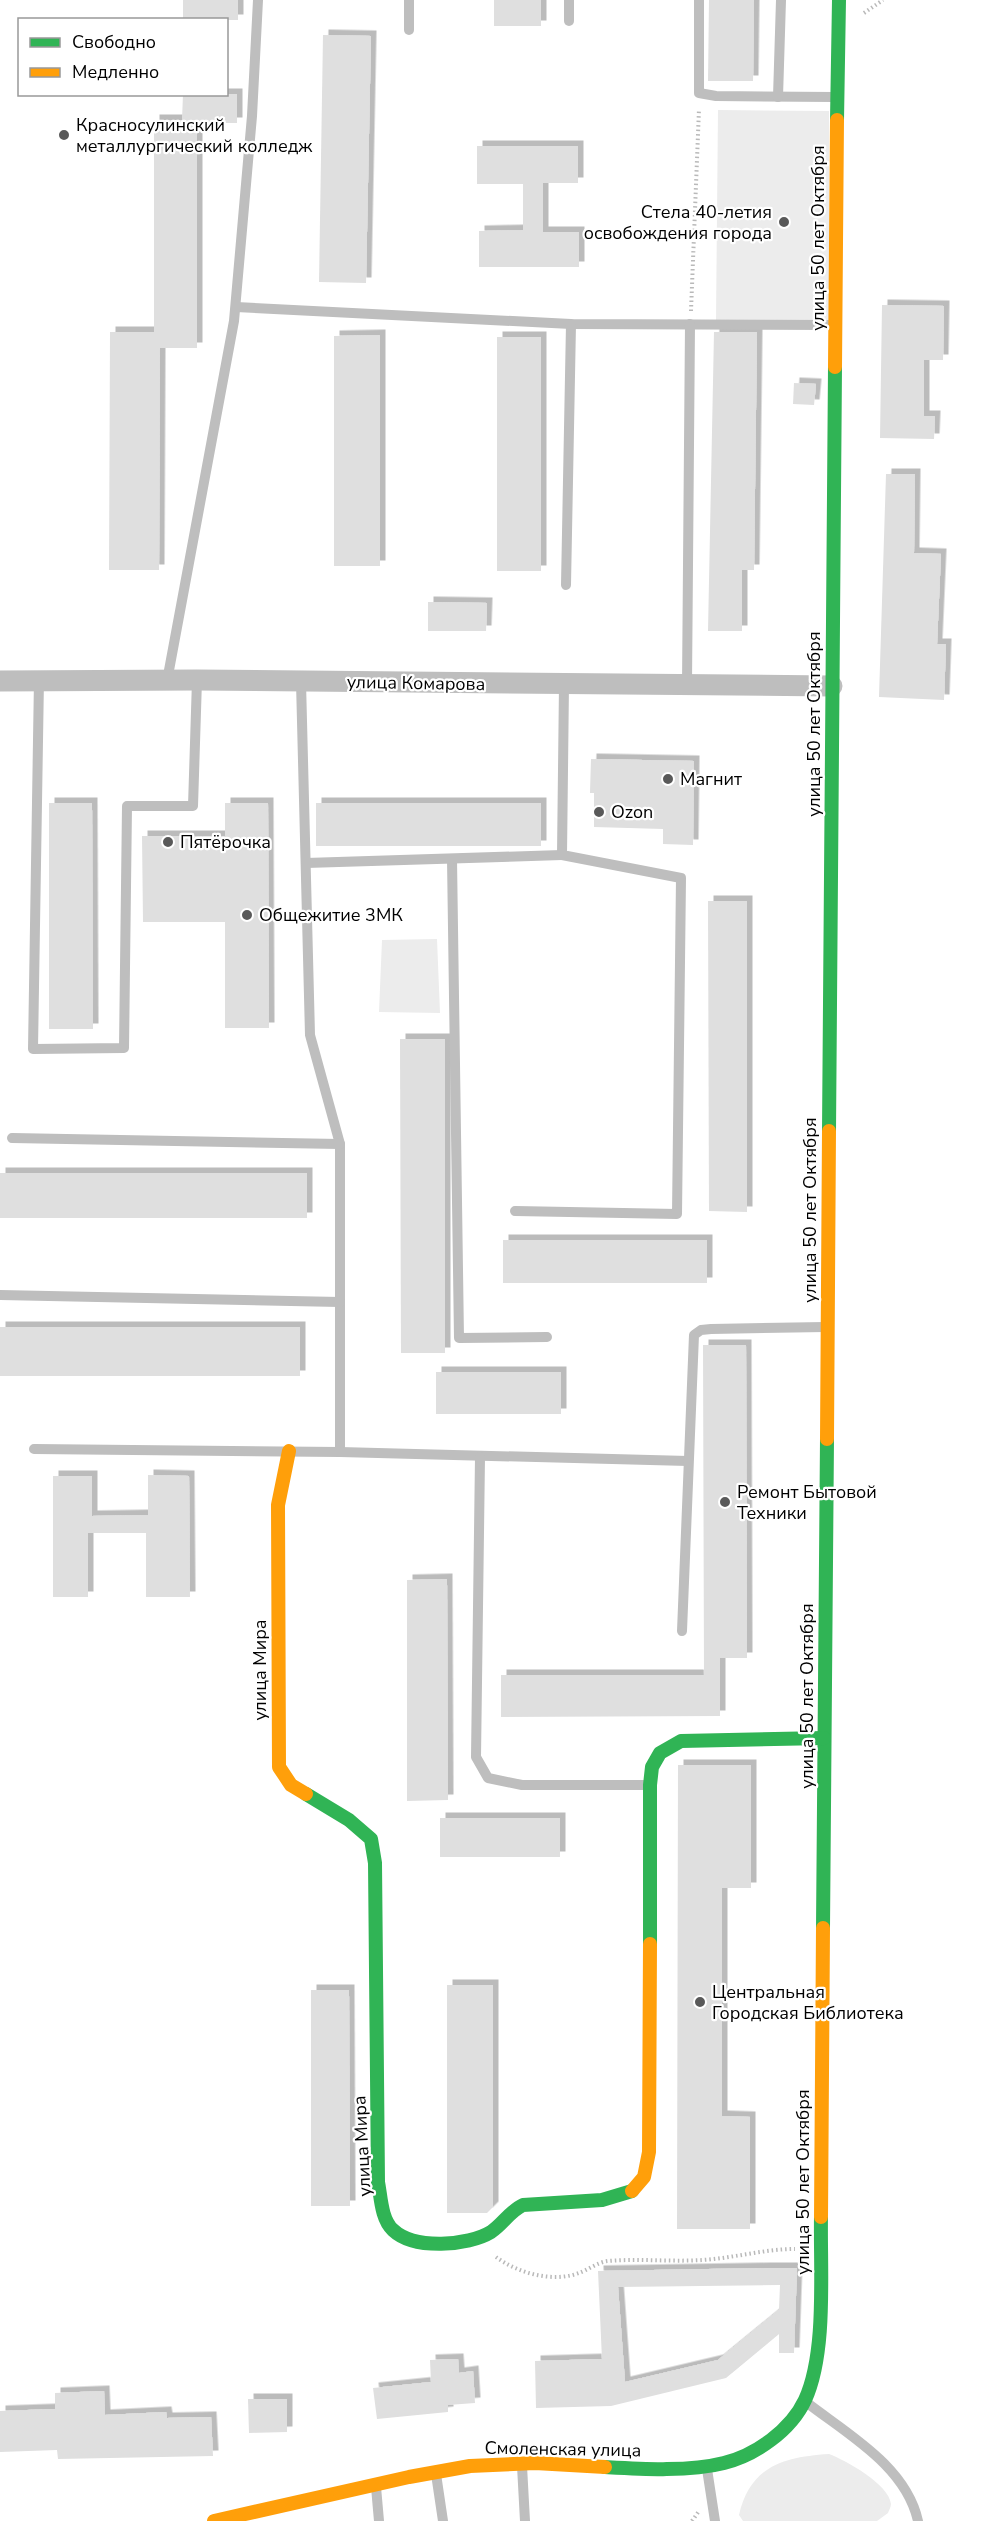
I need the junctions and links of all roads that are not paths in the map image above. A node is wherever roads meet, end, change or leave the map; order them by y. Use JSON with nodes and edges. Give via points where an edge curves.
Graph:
{"nodes":[{"id":1,"x":258,"y":0,"type":"edge"},
{"id":2,"x":409,"y":0,"type":"edge"},
{"id":3,"x":569,"y":0,"type":"edge"},
{"id":4,"x":699,"y":0,"type":"edge"},
{"id":5,"x":781,"y":0,"type":"edge"},
{"id":6,"x":839,"y":0,"type":"edge"},
{"id":7,"x":569,"y":21,"type":"dead end"},
{"id":8,"x":409,"y":30,"type":"dead end"},
{"id":9,"x":778,"y":97,"type":"junction"},
{"id":10,"x":837,"y":97,"type":"junction"},
{"id":11,"x":236,"y":307,"type":"junction"},
{"id":12,"x":571,"y":324,"type":"junction"},
{"id":13,"x":690,"y":324,"type":"junction"},
{"id":14,"x":836,"y":325,"type":"junction"},
{"id":15,"x":566,"y":585,"type":"dead end"},
{"id":16,"x":39,"y":679,"type":"junction"},
{"id":17,"x":197,"y":680,"type":"junction"},
{"id":18,"x":0,"y":681,"type":"edge"},
{"id":19,"x":167,"y":681,"type":"junction"},
{"id":20,"x":301,"y":682,"type":"junction"},
{"id":21,"x":564,"y":684,"type":"junction"},
{"id":22,"x":687,"y":685,"type":"junction"},
{"id":23,"x":832,"y":686,"type":"junction"},
{"id":24,"x":562,"y":855,"type":"junction"},
{"id":25,"x":452,"y":859,"type":"junction"},
{"id":26,"x":306,"y":863,"type":"junction"},
{"id":27,"x":12,"y":1138,"type":"dead end"},
{"id":28,"x":340,"y":1144,"type":"junction"},
{"id":29,"x":515,"y":1211,"type":"dead end"},
{"id":30,"x":0,"y":1295,"type":"edge"},
{"id":31,"x":340,"y":1302,"type":"junction"},
{"id":32,"x":828,"y":1327,"type":"junction"},
{"id":33,"x":547,"y":1337,"type":"dead end"},
{"id":34,"x":34,"y":1449,"type":"dead end"},
{"id":35,"x":289,"y":1451,"type":"junction"},
{"id":36,"x":340,"y":1452,"type":"junction"},
{"id":37,"x":480,"y":1457,"type":"junction"},
{"id":38,"x":688,"y":1461,"type":"junction"},
{"id":39,"x":682,"y":1631,"type":"dead end"},
{"id":40,"x":824,"y":1738,"type":"junction"},
{"id":41,"x":650,"y":1785,"type":"junction"},
{"id":42,"x":804,"y":2401,"type":"junction"},
{"id":43,"x":795,"y":2416,"type":"joint"},
{"id":44,"x":522,"y":2463,"type":"junction"},
{"id":45,"x":706,"y":2466,"type":"junction"},
{"id":46,"x":436,"y":2471,"type":"junction"},
{"id":47,"x":376,"y":2484,"type":"junction"},
{"id":48,"x":214,"y":2521,"type":"edge"},
{"id":49,"x":379,"y":2521,"type":"edge"},
{"id":50,"x":443,"y":2521,"type":"edge"},
{"id":51,"x":525,"y":2521,"type":"edge"},
{"id":52,"x":715,"y":2521,"type":"edge"},
{"id":53,"x":917,"y":2521,"type":"edge"}],
"edges":[{"from":1,"to":11,"type":"lane"},
{"from":2,"to":8,"type":"lane"},
{"from":3,"to":7,"type":"lane"},
{"from":4,"to":9,"type":"lane","via":[[699,93]]},
{"from":5,"to":9,"type":"lane"},
{"from":6,"to":10,"type":"street","name":"улица 50 лет Октября"},
{"from":9,"to":10,"type":"lane"},
{"from":10,"to":14,"type":"street","name":"улица 50 лет Октября"},
{"from":11,"to":12,"type":"lane"},
{"from":11,"to":19,"type":"lane"},
{"from":12,"to":13,"type":"lane"},
{"from":12,"to":15,"type":"lane"},
{"from":13,"to":14,"type":"lane"},
{"from":13,"to":22,"type":"lane"},
{"from":14,"to":23,"type":"street","name":"улица 50 лет Октября"},
{"from":16,"to":17,"type":"lane","via":[[33,1049],[124,1048],[127,806],[193,806]]},
{"from":16,"to":18,"type":"street","name":"улица Комарова"},
{"from":16,"to":19,"type":"street","name":"улица Комарова"},
{"from":17,"to":19,"type":"street","name":"улица Комарова"},
{"from":17,"to":20,"type":"street","name":"улица Комарова"},
{"from":20,"to":21,"type":"street","name":"улица Комарова"},
{"from":20,"to":26,"type":"lane"},
{"from":21,"to":22,"type":"street","name":"улица Комарова"},
{"from":21,"to":24,"type":"lane"},
{"from":22,"to":23,"type":"street","name":"улица Комарова"},
{"from":23,"to":32,"type":"street","name":"улица 50 лет Октября"},
{"from":24,"to":25,"type":"lane"},
{"from":24,"to":29,"type":"lane","via":[[681,878],[677,1214]]},
{"from":25,"to":26,"type":"lane"},
{"from":25,"to":33,"type":"lane","via":[[459,1338]]},
{"from":26,"to":28,"type":"lane","via":[[310,1035]]},
{"from":27,"to":28,"type":"lane"},
{"from":28,"to":31,"type":"lane"},
{"from":30,"to":31,"type":"lane"},
{"from":31,"to":36,"type":"lane"},
{"from":32,"to":38,"type":"lane","via":[[711,1329],[694,1335]]},
{"from":32,"to":40,"type":"street","name":"улица 50 лет Октября"},
{"from":34,"to":35,"type":"lane"},
{"from":35,"to":36,"type":"lane"},
{"from":35,"to":41,"type":"street","name":"улица Мира","via":[[278,1505],[279,1767],[291,1785],[349,1820],[370,1839],[375,1863],[378,2182],[385,2215],[393,2230],[410,2240],[442,2244],[474,2240],[493,2231],[513,2208],[608,2199],[629,2193],[641,2184],[650,2142]]},
{"from":36,"to":37,"type":"lane"},
{"from":37,"to":38,"type":"lane"},
{"from":37,"to":41,"type":"lane","via":[[476,1757],[488,1778],[522,1785]]},
{"from":38,"to":39,"type":"lane"},
{"from":40,"to":41,"type":"street","name":"улица Мира","via":[[681,1741],[660,1753],[652,1767]]},
{"from":40,"to":42,"type":"street","name":"улица 50 лет Октября","via":[[820,2310],[815,2361]]},
{"from":42,"to":43,"type":"street","name":"улица 50 лет Октября"},
{"from":42,"to":53,"type":"lane","via":[[892,2471],[905,2488]]},
{"from":43,"to":45,"type":"street","name":"Смоленская улица","via":[[740,2458]]},
{"from":44,"to":45,"type":"street","name":"Смоленская улица"},
{"from":44,"to":46,"type":"street","name":"Смоленская улица"},
{"from":44,"to":51,"type":"lane"},
{"from":45,"to":52,"type":"lane"},
{"from":46,"to":47,"type":"street","name":"Смоленская улица"},
{"from":46,"to":50,"type":"lane"},
{"from":47,"to":48,"type":"street","name":"Смоленская улица","via":[[294,2508]]},
{"from":47,"to":49,"type":"lane"}]}
